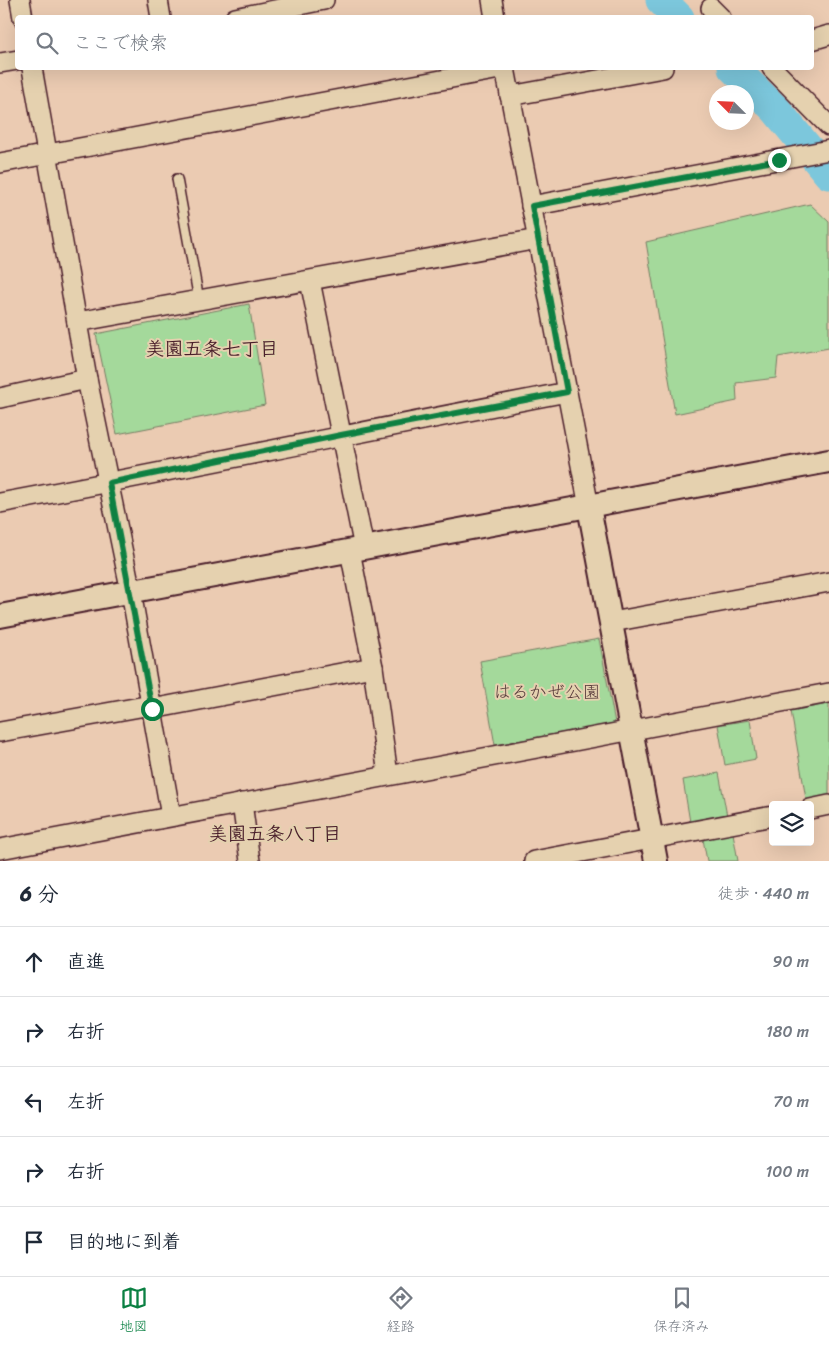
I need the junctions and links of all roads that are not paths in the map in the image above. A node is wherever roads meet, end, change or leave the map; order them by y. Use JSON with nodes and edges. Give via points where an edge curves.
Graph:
{"nodes":[{"id":1,"x":20,"y":0,"type":"edge"},
{"id":2,"x":158,"y":0,"type":"edge"},
{"id":3,"x":324,"y":0,"type":"edge"},
{"id":4,"x":492,"y":0,"type":"edge"},
{"id":5,"x":22,"y":15,"type":"edge"},
{"id":6,"x":160,"y":15,"type":"edge"},
{"id":7,"x":250,"y":15,"type":"edge"},
{"id":8,"x":494,"y":15,"type":"edge"},
{"id":9,"x":829,"y":35,"type":"edge"},
{"id":10,"x":814,"y":39,"type":"edge"},
{"id":11,"x":15,"y":60,"type":"edge"},
{"id":12,"x":0,"y":63,"type":"edge"},
{"id":13,"x":32,"y":70,"type":"edge"},
{"id":14,"x":494,"y":70,"type":"edge"},
{"id":15,"x":505,"y":70,"type":"edge"},
{"id":16,"x":652,"y":70,"type":"edge"},
{"id":17,"x":774,"y":70,"type":"edge"},
{"id":18,"x":510,"y":96,"type":"junction"},
{"id":19,"x":829,"y":126,"type":"edge"},
{"id":20,"x":829,"y":150,"type":"edge"},
{"id":21,"x":47,"y":154,"type":"junction"},
{"id":22,"x":0,"y":163,"type":"edge"},
{"id":23,"x":176,"y":179,"type":"dead end"},
{"id":24,"x":532,"y":206,"type":"junction"},
{"id":25,"x":538,"y":240,"type":"junction"},
{"id":26,"x":310,"y":280,"type":"junction"},
{"id":27,"x":199,"y":300,"type":"junction"},
{"id":28,"x":77,"y":322,"type":"junction"},
{"id":29,"x":88,"y":379,"type":"junction"},
{"id":30,"x":567,"y":392,"type":"junction"},
{"id":31,"x":0,"y":398,"type":"edge"},
{"id":32,"x":341,"y":435,"type":"junction"},
{"id":33,"x":829,"y":461,"type":"edge"},
{"id":34,"x":109,"y":483,"type":"junction"},
{"id":35,"x":0,"y":503,"type":"edge"},
{"id":36,"x":589,"y":507,"type":"junction"},
{"id":37,"x":357,"y":550,"type":"junction"},
{"id":38,"x":829,"y":582,"type":"edge"},
{"id":39,"x":130,"y":592,"type":"junction"},
{"id":40,"x":0,"y":616,"type":"edge"},
{"id":41,"x":612,"y":622,"type":"junction"},
{"id":42,"x":373,"y":668,"type":"junction"},
{"id":43,"x":829,"y":694,"type":"edge"},
{"id":44,"x":152,"y":707,"type":"junction"},
{"id":45,"x":632,"y":730,"type":"junction"},
{"id":46,"x":0,"y":732,"type":"edge"},
{"id":47,"x":388,"y":775,"type":"junction"},
{"id":48,"x":242,"y":803,"type":"junction"},
{"id":49,"x":829,"y":805,"type":"edge"},
{"id":50,"x":814,"y":808,"type":"edge"},
{"id":51,"x":171,"y":816,"type":"junction"},
{"id":52,"x":769,"y":817,"type":"edge"},
{"id":53,"x":652,"y":839,"type":"junction"},
{"id":54,"x":0,"y":849,"type":"edge"},
{"id":55,"x":250,"y":861,"type":"edge"},
{"id":56,"x":534,"y":861,"type":"edge"},
{"id":57,"x":656,"y":861,"type":"edge"}],
"edges":[{"from":1,"to":5,"type":"street"},
{"from":2,"to":6,"type":"street"},
{"from":3,"to":7,"type":"street"},
{"from":4,"to":8,"type":"street"},
{"from":9,"to":10,"type":"street"},
{"from":11,"to":12,"type":"street"},
{"from":13,"to":21,"type":"street"},
{"from":14,"to":21,"type":"street"},
{"from":15,"to":18,"type":"street"},
{"from":16,"to":18,"type":"street"},
{"from":17,"to":19,"type":"street"},
{"from":18,"to":24,"type":"street"},
{"from":20,"to":24,"type":"street"},
{"from":21,"to":22,"type":"street"},
{"from":21,"to":28,"type":"street"},
{"from":23,"to":27,"type":"lane"},
{"from":24,"to":25,"type":"street"},
{"from":25,"to":26,"type":"street"},
{"from":25,"to":30,"type":"street"},
{"from":26,"to":27,"type":"street"},
{"from":26,"to":32,"type":"street"},
{"from":27,"to":28,"type":"street"},
{"from":28,"to":29,"type":"street"},
{"from":29,"to":31,"type":"street"},
{"from":29,"to":34,"type":"street"},
{"from":30,"to":32,"type":"street"},
{"from":30,"to":36,"type":"street"},
{"from":32,"to":34,"type":"street"},
{"from":32,"to":37,"type":"street"},
{"from":33,"to":36,"type":"street"},
{"from":34,"to":35,"type":"street"},
{"from":34,"to":39,"type":"street"},
{"from":36,"to":37,"type":"street"},
{"from":36,"to":41,"type":"street"},
{"from":37,"to":39,"type":"street"},
{"from":37,"to":42,"type":"street"},
{"from":38,"to":41,"type":"street"},
{"from":39,"to":40,"type":"street"},
{"from":39,"to":44,"type":"street"},
{"from":41,"to":45,"type":"street"},
{"from":42,"to":44,"type":"street"},
{"from":42,"to":47,"type":"street"},
{"from":43,"to":45,"type":"street"},
{"from":44,"to":46,"type":"street"},
{"from":44,"to":51,"type":"street"},
{"from":45,"to":47,"type":"street"},
{"from":45,"to":53,"type":"street"},
{"from":47,"to":48,"type":"street"},
{"from":48,"to":51,"type":"street"},
{"from":48,"to":55,"type":"street"},
{"from":49,"to":50,"type":"street"},
{"from":51,"to":54,"type":"street"},
{"from":52,"to":53,"type":"street"},
{"from":53,"to":56,"type":"street"},
{"from":53,"to":57,"type":"street"}]}
